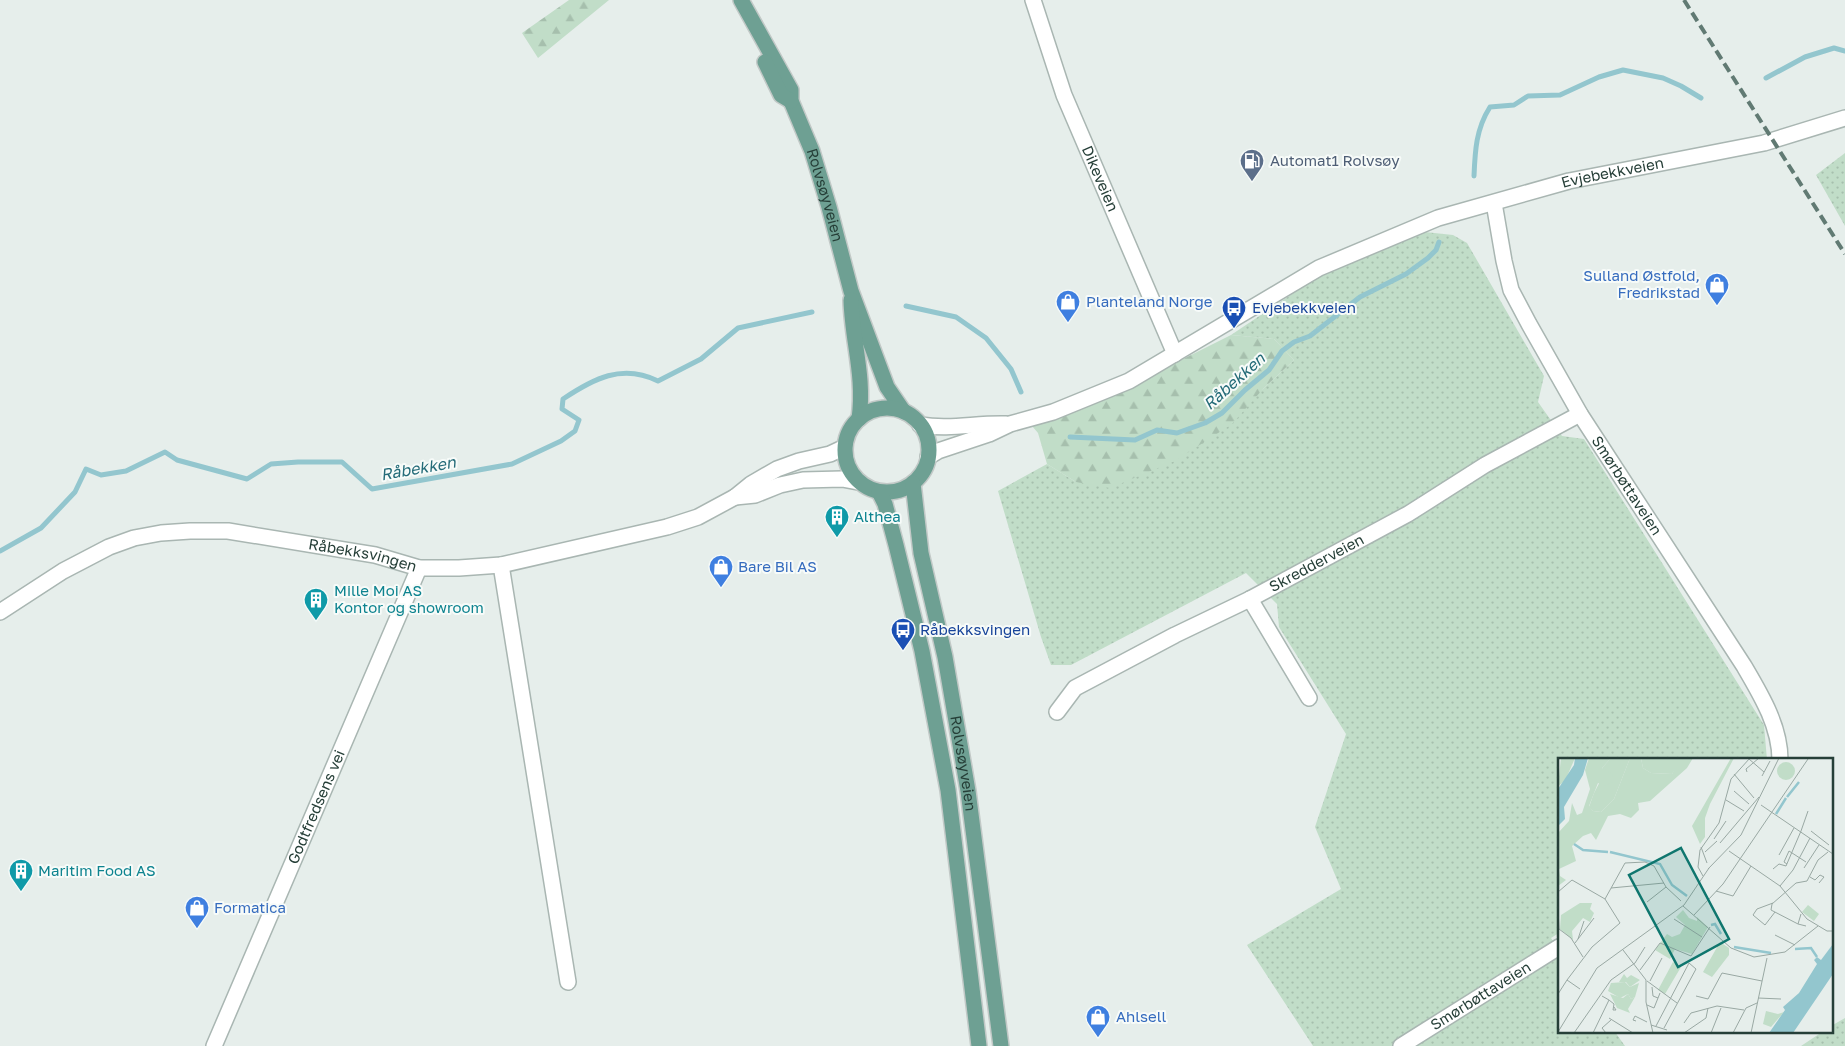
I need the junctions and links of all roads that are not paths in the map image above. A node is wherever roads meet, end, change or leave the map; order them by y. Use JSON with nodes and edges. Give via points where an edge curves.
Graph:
{"nodes":[{"id":1,"x":730,"y":0,"type":"edge"},
{"id":2,"x":742,"y":0,"type":"edge"},
{"id":3,"x":1033,"y":0,"type":"edge"},
{"id":4,"x":791,"y":101,"type":"junction"},
{"id":5,"x":1845,"y":118,"type":"edge"},
{"id":6,"x":1494,"y":202,"type":"junction"},
{"id":7,"x":851,"y":291,"type":"junction"},
{"id":8,"x":1175,"y":354,"type":"junction"},
{"id":9,"x":904,"y":412,"type":"junction"},
{"id":10,"x":1580,"y":414,"type":"junction"},
{"id":11,"x":859,"y":419,"type":"junction"},
{"id":12,"x":1010,"y":424,"type":"junction"},
{"id":13,"x":920,"y":425,"type":"junction"},
{"id":14,"x":844,"y":447,"type":"junction"},
{"id":15,"x":928,"y":457,"type":"junction"},
{"id":16,"x":858,"y":482,"type":"junction"},
{"id":17,"x":913,"y":483,"type":"junction"},
{"id":18,"x":879,"y":492,"type":"junction"},
{"id":19,"x":735,"y":497,"type":"junction"},
{"id":20,"x":501,"y":565,"type":"junction"},
{"id":21,"x":419,"y":568,"type":"junction"},
{"id":22,"x":1250,"y":599,"type":"junction"},
{"id":23,"x":0,"y":612,"type":"edge"},
{"id":24,"x":1309,"y":698,"type":"dead end"},
{"id":25,"x":1057,"y":712,"type":"dead end"},
{"id":26,"x":1780,"y":758,"type":"edge"},
{"id":27,"x":1558,"y":948,"type":"edge"},
{"id":28,"x":568,"y":982,"type":"dead end"},
{"id":29,"x":214,"y":1046,"type":"edge"},
{"id":30,"x":979,"y":1046,"type":"edge"},
{"id":31,"x":1001,"y":1046,"type":"edge"},
{"id":32,"x":1402,"y":1046,"type":"edge"}],
"edges":[{"from":1,"to":4,"type":"main road","name":"Rolvsøyveien","via":[[782,95]]},
{"from":2,"to":4,"type":"main road","name":"Rolvsøyveien","via":[[791,90]]},
{"from":3,"to":8,"type":"street","name":"Dikeveien","via":[[1064,95]]},
{"from":4,"to":7,"type":"main road","name":"Rolvsøyveien","via":[[812,151]]},
{"from":5,"to":6,"type":"street","name":"Evjebekkveien","via":[[1764,143],[1569,181]]},
{"from":6,"to":8,"type":"street","name":"Evjebekkveien","via":[[1438,218],[1319,268]]},
{"from":6,"to":10,"type":"street","name":"Smørbøttaveien","via":[[1511,290]]},
{"from":7,"to":9,"type":"main road","name":"Rolvsøyveien","via":[[887,387]]},
{"from":7,"to":11,"type":"main road","name":"Rolvsøyveien","via":[[859,360]]},
{"from":8,"to":12,"type":"street","name":"Evjebekkveien","via":[[1129,380],[1053,412]]},
{"from":9,"to":11,"type":"main road","via":[[888,408],[872,411]]},
{"from":9,"to":13,"type":"main road"},
{"from":10,"to":22,"type":"street","name":"Skredderveien","via":[[1485,465],[1408,514]]},
{"from":10,"to":26,"type":"street","name":"Smørbøttaveien","via":[[1757,688],[1774,726]]},
{"from":11,"to":14,"type":"main road","via":[[849,432]]},
{"from":12,"to":13,"type":"street","name":"Evjebekkveien","via":[[939,428]]},
{"from":12,"to":15,"type":"street","name":"Evjebekkveien"},
{"from":13,"to":15,"type":"main road","via":[[927,440]]},
{"from":14,"to":16,"type":"main road","via":[[847,466]]},
{"from":14,"to":19,"type":"street","name":"Råbekksvingen","via":[[778,469]]},
{"from":15,"to":17,"type":"main road","via":[[923,471]]},
{"from":16,"to":18,"type":"main road"},
{"from":16,"to":19,"type":"street","name":"Råbekksvingen","via":[[804,480],[755,495]]},
{"from":17,"to":18,"type":"main road","via":[[897,491]]},
{"from":17,"to":31,"type":"main road","name":"Rolvsøyveien","via":[[921,553],[945,657],[968,791]]},
{"from":18,"to":30,"type":"main road","name":"Rolvsøyveien","via":[[885,504],[922,651],[948,790]]},
{"from":19,"to":20,"type":"street","name":"Råbekksvingen","via":[[698,517],[667,527]]},
{"from":20,"to":21,"type":"street","name":"Råbekksvingen"},
{"from":20,"to":28,"type":"street"},
{"from":21,"to":23,"type":"street","name":"Råbekksvingen","via":[[375,554],[228,531],[161,533],[108,547],[63,571]]},
{"from":21,"to":29,"type":"street","name":"Godtfredsens vei"},
{"from":22,"to":24,"type":"street"},
{"from":22,"to":25,"type":"street","name":"Skredderveien","via":[[1075,688]]},
{"from":27,"to":32,"type":"street","name":"Smørbøttaveien"}]}
